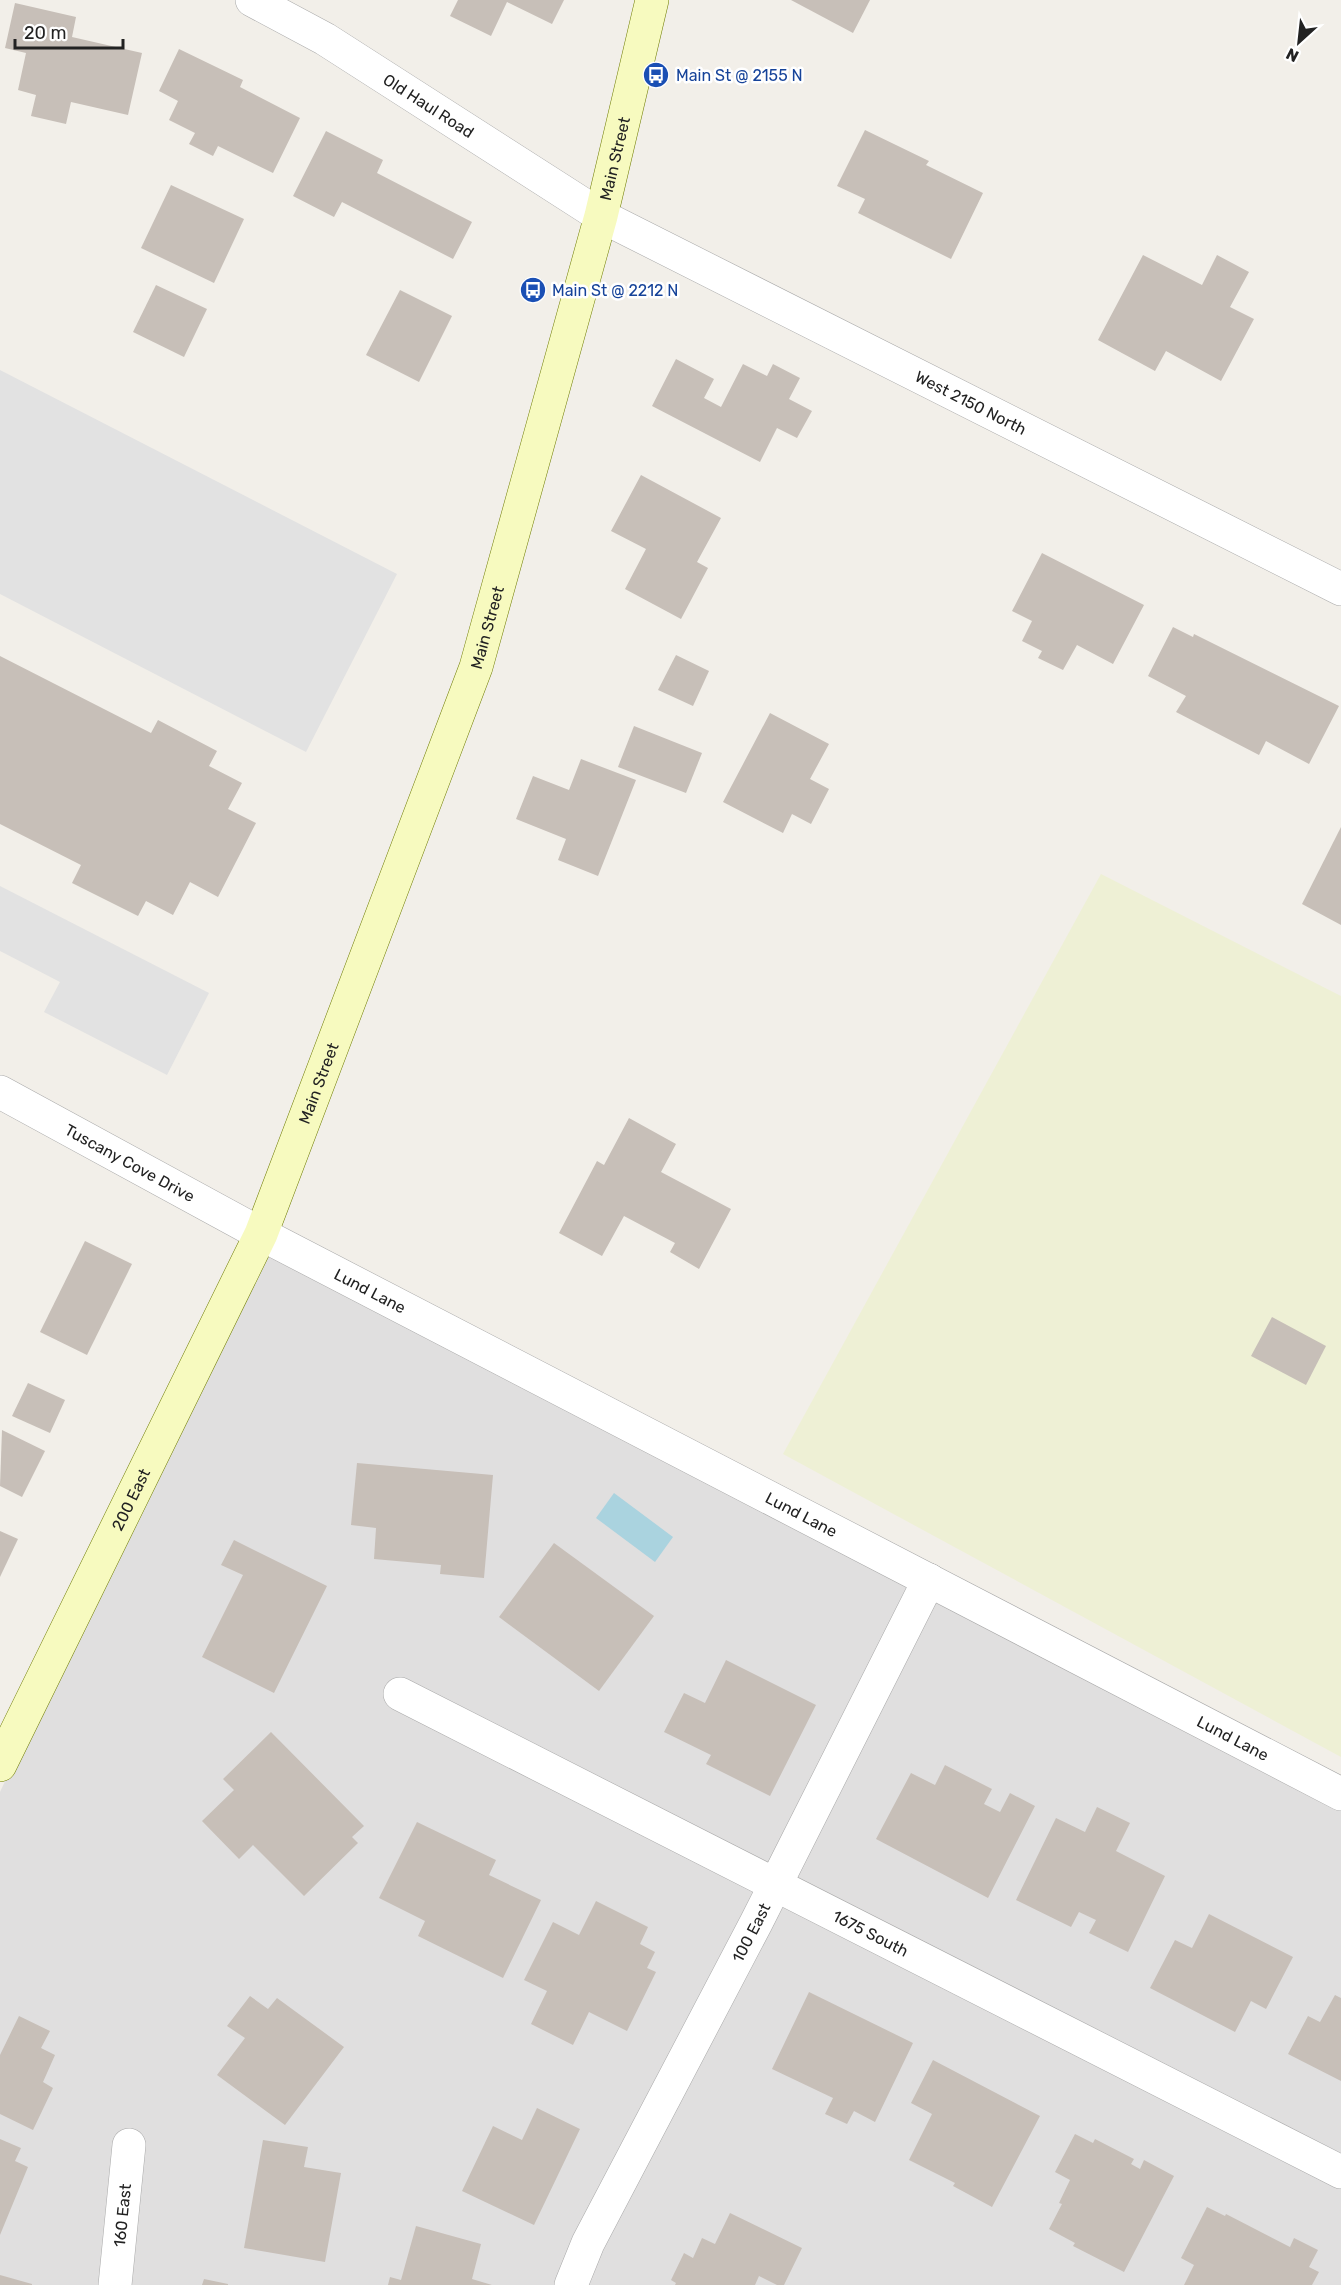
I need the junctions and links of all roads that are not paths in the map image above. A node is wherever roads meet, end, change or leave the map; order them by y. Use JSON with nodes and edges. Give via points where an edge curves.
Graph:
{"nodes":[{"id":1,"x":252,"y":0,"type":"edge"},
{"id":2,"x":652,"y":0,"type":"edge"},
{"id":3,"x":601,"y":216,"type":"junction"},
{"id":4,"x":1341,"y":589,"type":"edge"},
{"id":5,"x":0,"y":1092,"type":"edge"},
{"id":6,"x":261,"y":1234,"type":"junction"},
{"id":7,"x":929,"y":1580,"type":"junction"},
{"id":8,"x":400,"y":1694,"type":"dead end"},
{"id":9,"x":0,"y":1765,"type":"edge"},
{"id":10,"x":1341,"y":1794,"type":"edge"},
{"id":11,"x":776,"y":1885,"type":"junction"},
{"id":12,"x":129,"y":2145,"type":"dead end"},
{"id":13,"x":1341,"y":2172,"type":"edge"},
{"id":14,"x":115,"y":2285,"type":"edge"},
{"id":15,"x":571,"y":2285,"type":"edge"}],
"edges":[{"from":1,"to":3,"type":"street","name":"Old Haul Road","via":[[325,39]]},
{"from":2,"to":3,"type":"main road","name":"Main Street"},
{"from":3,"to":4,"type":"street","name":"West 2150 North"},
{"from":3,"to":6,"type":"main road","name":"Main Street","via":[[476,667]]},
{"from":5,"to":6,"type":"street","name":"Tuscany Cove Drive"},
{"from":6,"to":7,"type":"street","name":"Lund Lane"},
{"from":6,"to":9,"type":"main road","name":"200 East"},
{"from":7,"to":10,"type":"street","name":"Lund Lane"},
{"from":7,"to":11,"type":"street","name":"100 East"},
{"from":8,"to":11,"type":"street","name":"1675 South"},
{"from":11,"to":13,"type":"street","name":"1675 South"},
{"from":11,"to":15,"type":"street","name":"100 East","via":[[588,2242]]},
{"from":12,"to":14,"type":"street","name":"160 East"}]}
